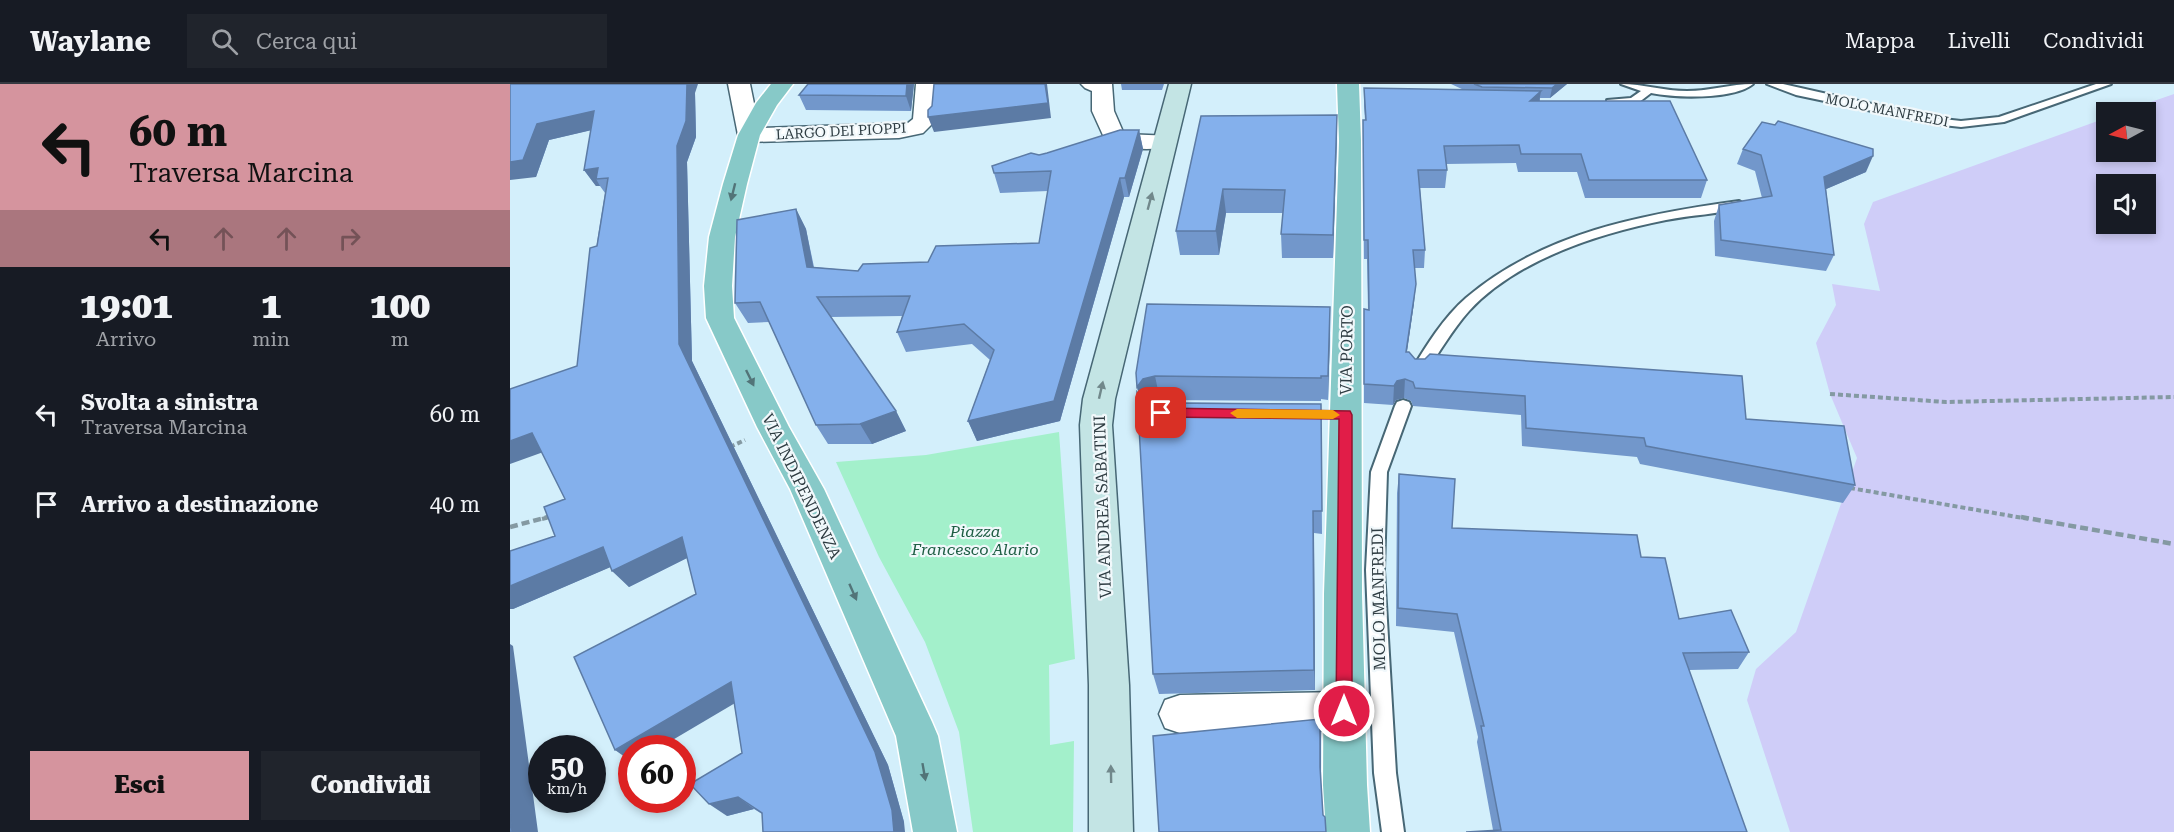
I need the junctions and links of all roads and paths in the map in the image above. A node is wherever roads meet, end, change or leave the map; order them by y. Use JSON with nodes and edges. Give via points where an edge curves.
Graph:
{"nodes":[{"id":1,"x":781,"y":84,"type":"edge"},
{"id":2,"x":927,"y":84,"type":"edge"},
{"id":3,"x":1092,"y":84,"type":"edge"},
{"id":4,"x":1180,"y":84,"type":"edge"},
{"id":5,"x":1626,"y":84,"type":"edge"},
{"id":6,"x":1748,"y":84,"type":"edge"},
{"id":7,"x":1772,"y":84,"type":"edge"},
{"id":8,"x":2106,"y":84,"type":"edge"},
{"id":9,"x":739,"y":86,"type":"edge"},
{"id":10,"x":1649,"y":90,"type":"junction"},
{"id":11,"x":1352,"y":95,"type":"edge"},
{"id":12,"x":1603,"y":103,"type":"edge"},
{"id":13,"x":1084,"y":107,"type":"dead end"},
{"id":14,"x":749,"y":135,"type":"junction"},
{"id":15,"x":1166,"y":141,"type":"junction"},
{"id":16,"x":1754,"y":203,"type":"edge"},
{"id":17,"x":1418,"y":371,"type":"edge"},
{"id":18,"x":1830,"y":394,"type":"dead end"},
{"id":19,"x":2174,"y":397,"type":"edge"},
{"id":20,"x":1403,"y":406,"type":"edge"},
{"id":21,"x":773,"y":427,"type":"junction"},
{"id":22,"x":726,"y":449,"type":"edge"},
{"id":23,"x":1362,"y":471,"type":"junction"},
{"id":24,"x":1849,"y":488,"type":"edge"},
{"id":25,"x":553,"y":517,"type":"edge"},
{"id":26,"x":510,"y":527,"type":"edge"},
{"id":27,"x":2174,"y":544,"type":"edge"},
{"id":28,"x":1344,"y":711,"type":"junction"},
{"id":29,"x":1180,"y":714,"type":"dead end"},
{"id":30,"x":935,"y":832,"type":"edge"},
{"id":31,"x":1111,"y":832,"type":"edge"},
{"id":32,"x":1348,"y":832,"type":"edge"},
{"id":33,"x":1393,"y":832,"type":"edge"}],
"edges":[{"from":1,"to":9,"type":"street","via":[[758,94],[745,93]]},
{"from":1,"to":14,"type":"main road","name":"VIA INDIPENDENZA"},
{"from":2,"to":14,"type":"street","name":"LARGO DEI PIOPPI","via":[[924,121],[899,131]]},
{"from":3,"to":13,"type":"street","via":[[1084,95]]},
{"from":3,"to":15,"type":"street","via":[[1105,90],[1103,111],[1115,139],[1110,144]]},
{"from":4,"to":15,"type":"main road","name":"VIA ANDREA SABATINI"},
{"from":5,"to":10,"type":"lane"},
{"from":6,"to":10,"type":"lane","via":[[1702,100]]},
{"from":7,"to":8,"type":"lane","name":"MOLO MANFREDI","via":[[1960,124],[2000,120]]},
{"from":9,"to":14,"type":"street"},
{"from":10,"to":12,"type":"lane","via":[[1634,101]]},
{"from":11,"to":23,"type":"main road","name":"VIA PORTO","via":[[1334,415]]},
{"from":14,"to":21,"type":"main road","name":"VIA INDIPENDENZA","one_way":true,"via":[[722,237],[720,318]]},
{"from":31,"to":15,"type":"main road","name":"VIA ANDREA SABATINI","one_way":true,"via":[[1109,685],[1096,425],[1106,370]]},
{"from":16,"to":17,"type":"lane","via":[[1630,223],[1564,246],[1509,272],[1469,303]]},
{"from":18,"to":19,"type":"path","via":[[1946,402]]},
{"from":20,"to":23,"type":"lane","name":"MOLO MANFREDI"},
{"from":21,"to":22,"type":"path"},
{"from":21,"to":30,"type":"main road","name":"VIA INDIPENDENZA","one_way":true,"via":[[807,489],[917,736]]},
{"from":23,"to":28,"type":"main road","name":"VIA PORTO"},
{"from":23,"to":33,"type":"lane","name":"MOLO MANFREDI","via":[[1375,570],[1385,772]]},
{"from":24,"to":27,"type":"path"},
{"from":25,"to":26,"type":"path"},
{"from":28,"to":29,"type":"street"},
{"from":28,"to":32,"type":"main road","name":"VIA PORTO"}]}
